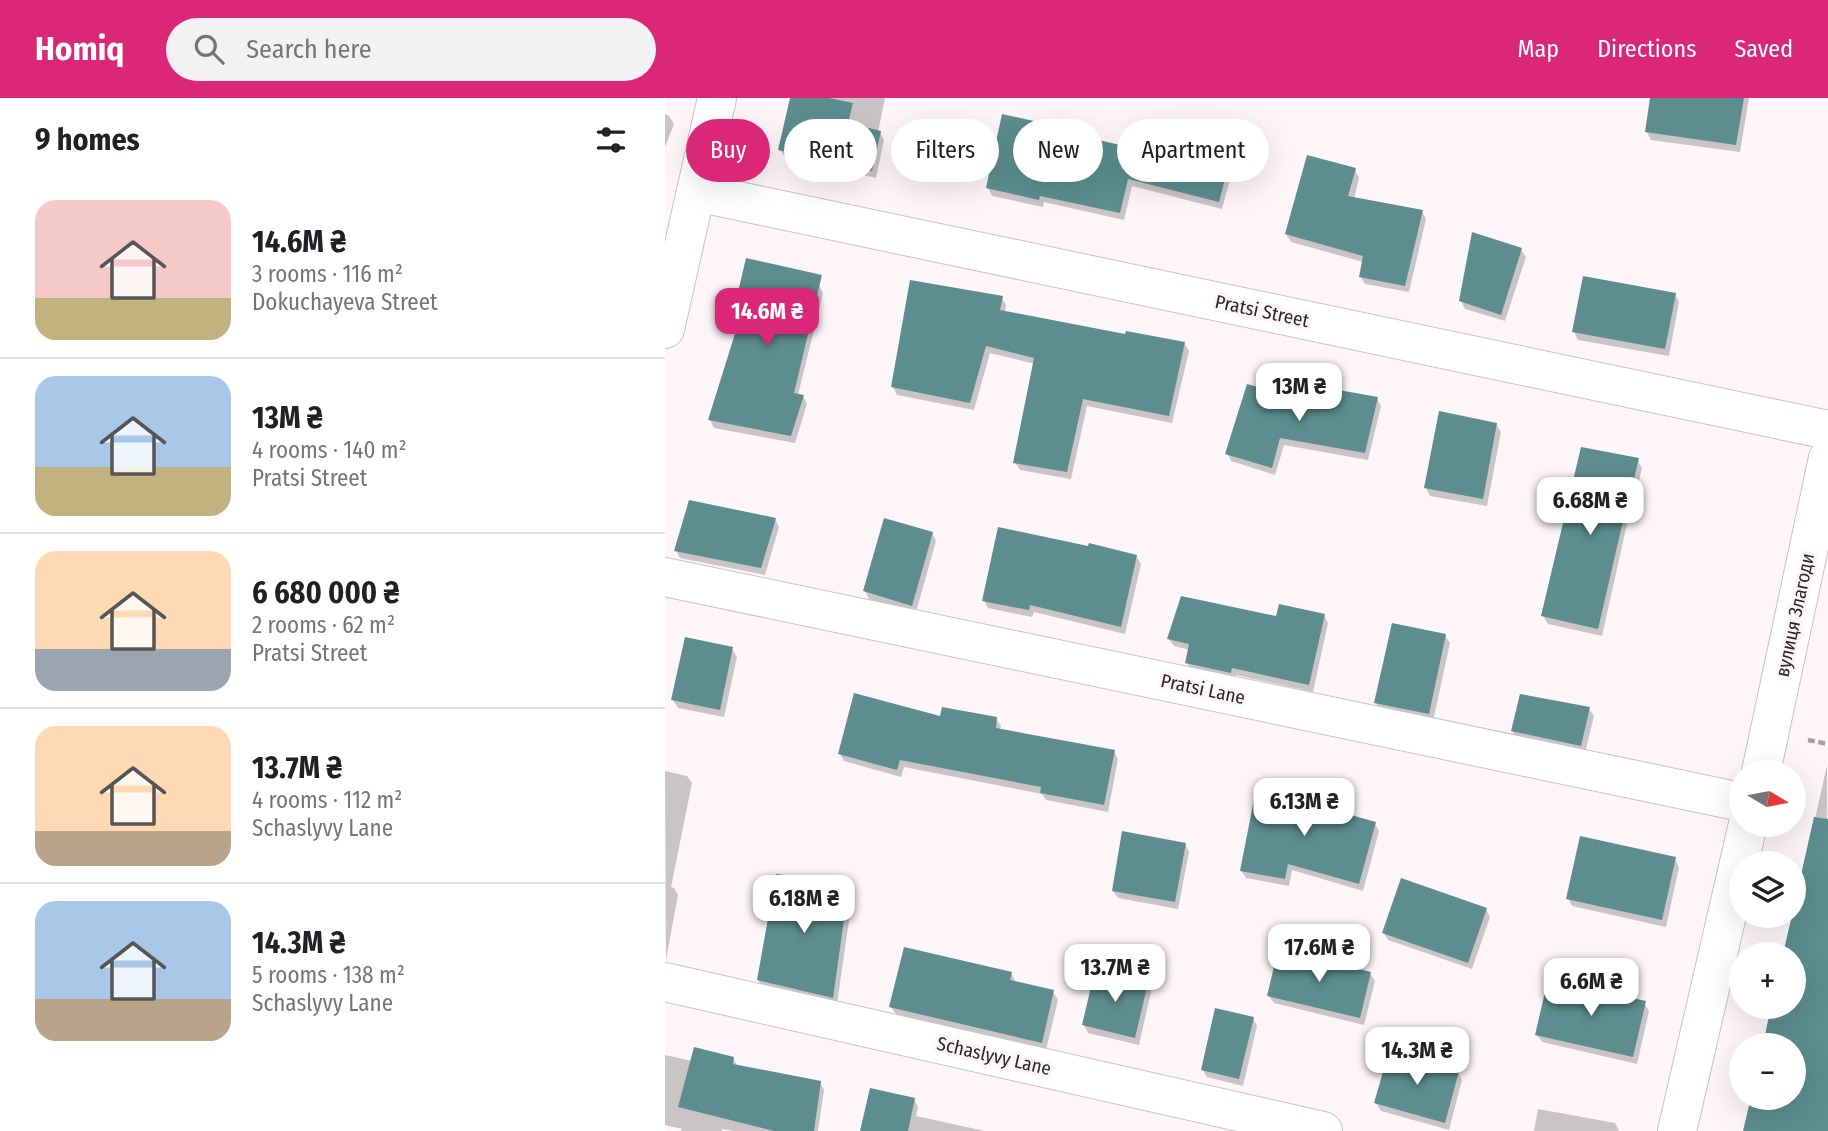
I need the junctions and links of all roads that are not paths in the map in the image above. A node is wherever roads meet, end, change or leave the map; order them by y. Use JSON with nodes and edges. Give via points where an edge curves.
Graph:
{"nodes":[{"id":1,"x":717,"y":98,"type":"edge"},
{"id":2,"x":696,"y":192,"type":"junction"},
{"id":3,"x":665,"y":329,"type":"edge"},
{"id":4,"x":1828,"y":430,"type":"edge"},
{"id":5,"x":1828,"y":458,"type":"edge"},
{"id":6,"x":665,"y":577,"type":"edge"},
{"id":7,"x":1764,"y":760,"type":"edge"},
{"id":8,"x":1729,"y":799,"type":"edge"},
{"id":9,"x":1745,"y":837,"type":"edge"},
{"id":10,"x":665,"y":982,"type":"edge"},
{"id":11,"x":1324,"y":1131,"type":"edge"},
{"id":12,"x":1677,"y":1131,"type":"edge"}],
"edges":[{"from":1,"to":2,"type":"street"},
{"from":2,"to":3,"type":"street"},
{"from":2,"to":4,"type":"street","name":"Pratsi Street"},
{"from":5,"to":7,"type":"street","name":"вулиця Злагоди"},
{"from":6,"to":8,"type":"street","name":"Pratsi Lane"},
{"from":9,"to":12,"type":"street"},
{"from":10,"to":11,"type":"street","name":"Schaslyvy Lane"}]}
